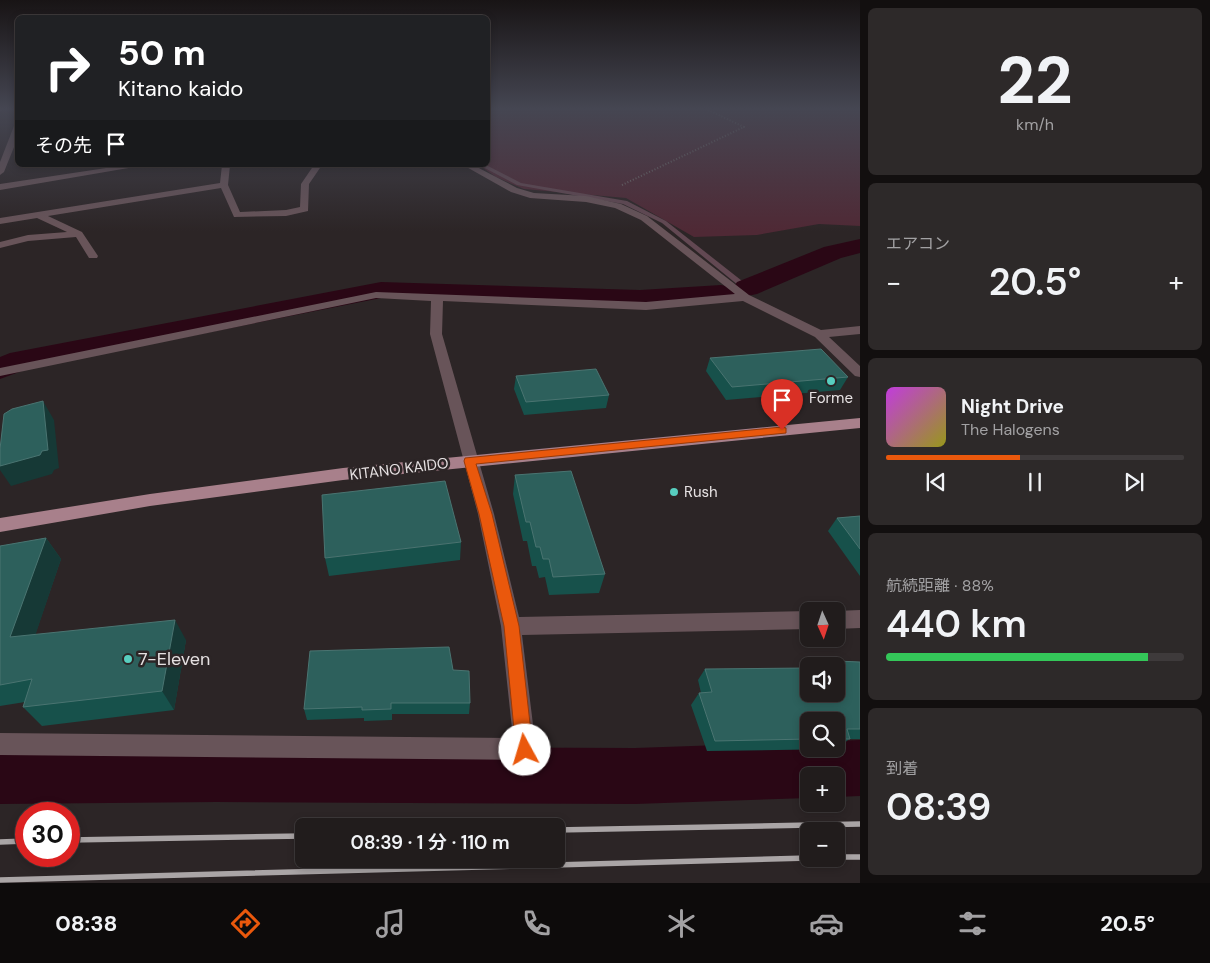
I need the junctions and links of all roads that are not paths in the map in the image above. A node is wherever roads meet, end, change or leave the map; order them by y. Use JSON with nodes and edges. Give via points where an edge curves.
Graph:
{"nodes":[{"id":1,"x":7,"y":149,"type":"edge"},
{"id":2,"x":15,"y":157,"type":"edge"},
{"id":3,"x":2,"y":161,"type":"edge"},
{"id":4,"x":129,"y":167,"type":"edge"},
{"id":5,"x":226,"y":167,"type":"edge"},
{"id":6,"x":317,"y":167,"type":"edge"},
{"id":7,"x":471,"y":167,"type":"edge"},
{"id":8,"x":0,"y":172,"type":"edge"},
{"id":9,"x":224,"y":185,"type":"junction"},
{"id":10,"x":0,"y":187,"type":"edge"},
{"id":11,"x":38,"y":215,"type":"junction"},
{"id":12,"x":0,"y":221,"type":"edge"},
{"id":13,"x":79,"y":234,"type":"junction"},
{"id":14,"x":0,"y":245,"type":"edge"},
{"id":15,"x":93,"y":256,"type":"dead end"},
{"id":16,"x":745,"y":297,"type":"junction"},
{"id":17,"x":437,"y":298,"type":"junction"},
{"id":18,"x":860,"y":330,"type":"edge"},
{"id":19,"x":819,"y":334,"type":"junction"},
{"id":20,"x":0,"y":372,"type":"edge"},
{"id":21,"x":860,"y":373,"type":"edge"},
{"id":22,"x":860,"y":423,"type":"edge"},
{"id":23,"x":470,"y":461,"type":"junction"},
{"id":24,"x":0,"y":525,"type":"edge"},
{"id":25,"x":860,"y":619,"type":"edge"},
{"id":26,"x":800,"y":620,"type":"edge"},
{"id":27,"x":845,"y":620,"type":"edge"},
{"id":28,"x":511,"y":626,"type":"junction"},
{"id":29,"x":0,"y":744,"type":"edge"}],
"edges":[{"from":1,"to":3,"type":"street"},
{"from":2,"to":3,"type":"street"},
{"from":3,"to":8,"type":"street"},
{"from":4,"to":10,"type":"street"},
{"from":5,"to":9,"type":"street"},
{"from":6,"to":9,"type":"street","via":[[305,184],[305,209],[286,214],[237,215]]},
{"from":7,"to":16,"type":"street","via":[[514,190],[533,196],[586,199],[618,206],[644,218]]},
{"from":9,"to":11,"type":"street"},
{"from":11,"to":12,"type":"street"},
{"from":11,"to":13,"type":"street"},
{"from":13,"to":14,"type":"street","via":[[28,238]]},
{"from":13,"to":15,"type":"street"},
{"from":16,"to":17,"type":"street","via":[[646,306]]},
{"from":16,"to":19,"type":"street"},
{"from":17,"to":20,"type":"street","via":[[376,295]]},
{"from":17,"to":23,"type":"street","via":[[436,334]]},
{"from":18,"to":19,"type":"street"},
{"from":19,"to":21,"type":"street"},
{"from":22,"to":23,"type":"main road","name":"KITANO KAIDO"},
{"from":23,"to":24,"type":"main road","name":"KITANO KAIDO","via":[[172,497]]},
{"from":23,"to":28,"type":"street","via":[[486,514]]},
{"from":25,"to":27,"type":"street"},
{"from":26,"to":28,"type":"street"},
{"from":28,"to":29,"type":"street","via":[[525,750]]}]}
